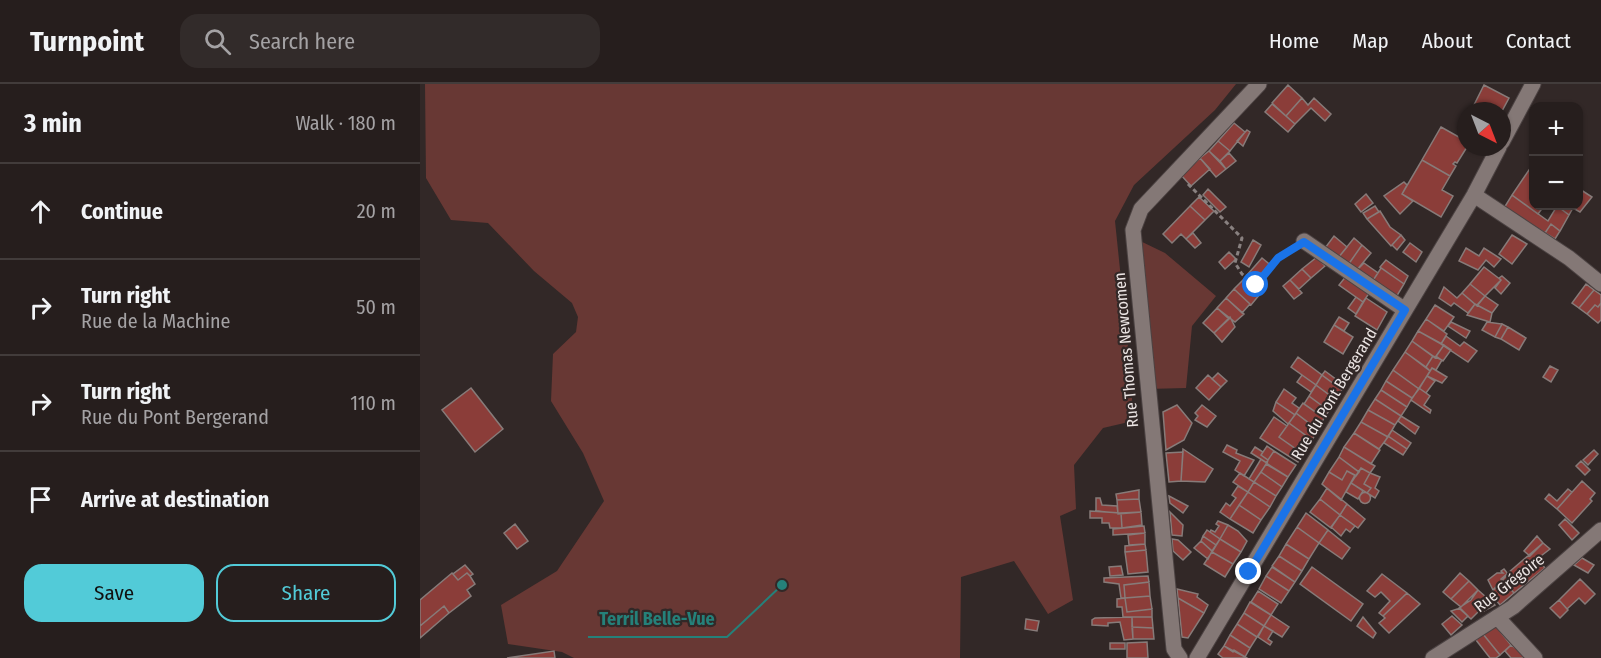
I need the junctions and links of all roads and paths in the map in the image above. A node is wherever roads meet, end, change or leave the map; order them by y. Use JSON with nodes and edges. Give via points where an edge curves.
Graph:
{"nodes":[{"id":1,"x":1259,"y":84,"type":"edge"},
{"id":2,"x":1533,"y":84,"type":"edge"},
{"id":3,"x":1511,"y":125,"type":"edge"},
{"id":4,"x":1494,"y":156,"type":"edge"},
{"id":5,"x":1175,"y":172,"type":"junction"},
{"id":6,"x":1474,"y":195,"type":"junction"},
{"id":7,"x":1304,"y":242,"type":"joint"},
{"id":8,"x":1601,"y":284,"type":"edge"},
{"id":9,"x":1405,"y":310,"type":"junction"},
{"id":10,"x":1601,"y":530,"type":"edge"},
{"id":11,"x":1497,"y":617,"type":"junction"},
{"id":12,"x":1180,"y":658,"type":"edge"},
{"id":13,"x":1197,"y":658,"type":"edge"},
{"id":14,"x":1433,"y":658,"type":"edge"},
{"id":15,"x":1535,"y":658,"type":"edge"}],
"edges":[{"from":1,"to":5,"type":"street","name":"Rue Thomas Newcomen"},
{"from":2,"to":3,"type":"street"},
{"from":4,"to":6,"type":"street","name":"Rue du Pont Bergerand"},
{"from":5,"to":7,"type":"path","via":[[1242,238],[1235,263],[1256,285],[1278,258]]},
{"from":5,"to":12,"type":"street","name":"Rue Thomas Newcomen","via":[[1141,208],[1133,230],[1161,534],[1174,649]]},
{"from":6,"to":8,"type":"street"},
{"from":6,"to":9,"type":"street","name":"Rue du Pont Bergerand"},
{"from":7,"to":9,"type":"street"},
{"from":9,"to":13,"type":"street","name":"Rue du Pont Bergerand"},
{"from":10,"to":11,"type":"street","name":"Rue Grégoire"},
{"from":11,"to":14,"type":"street","name":"Rue Grégoire"},
{"from":11,"to":15,"type":"street"}]}
